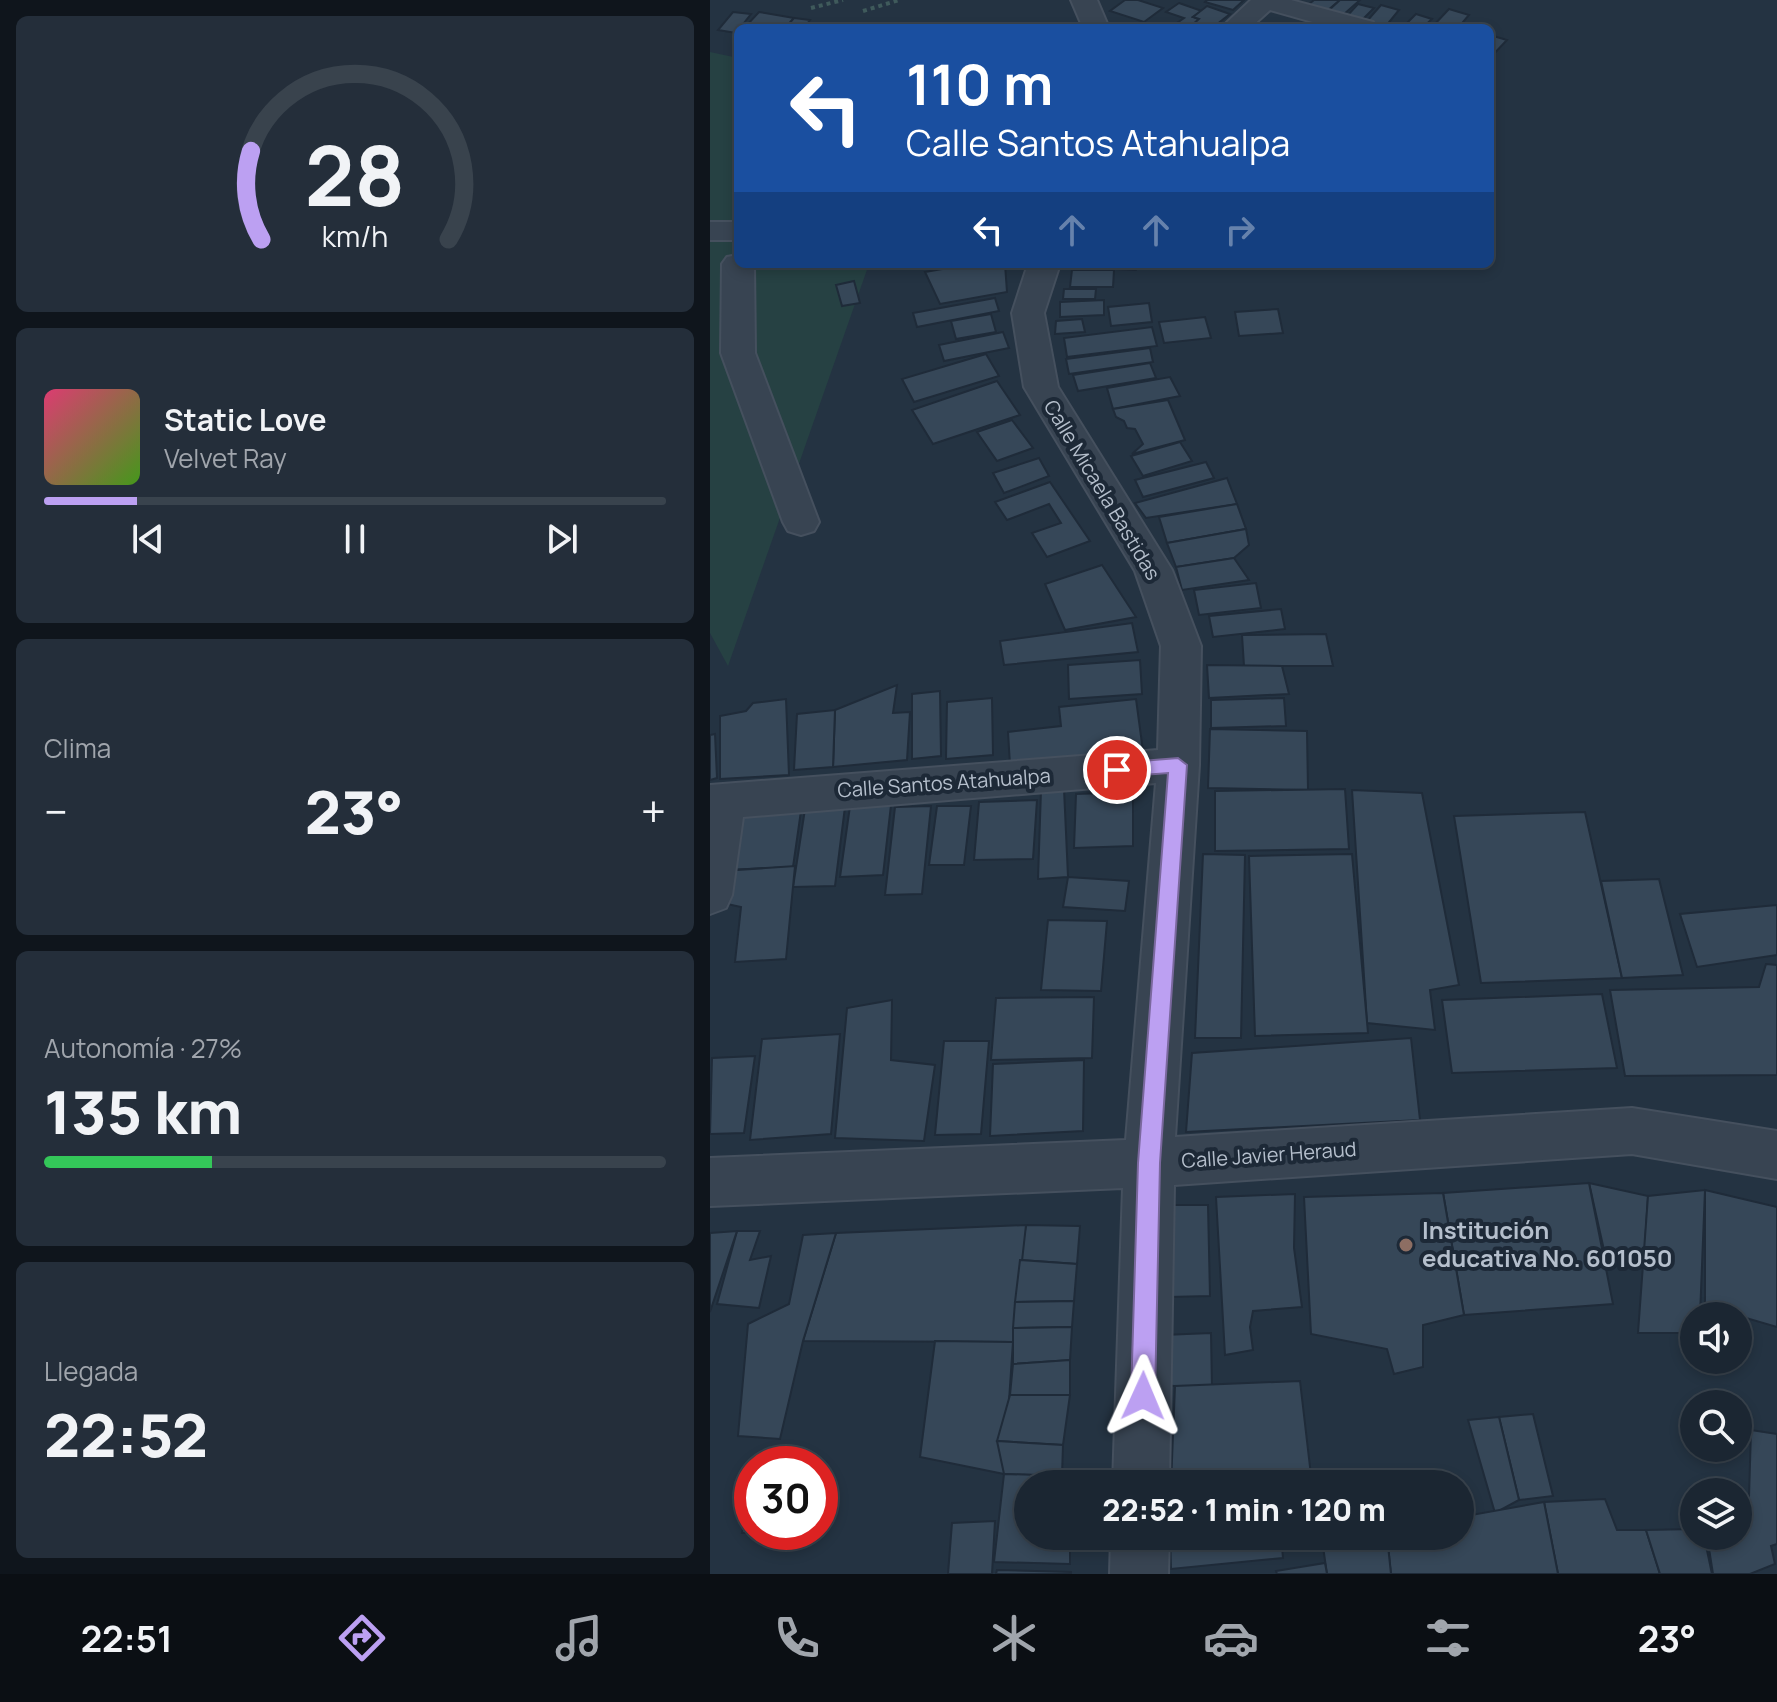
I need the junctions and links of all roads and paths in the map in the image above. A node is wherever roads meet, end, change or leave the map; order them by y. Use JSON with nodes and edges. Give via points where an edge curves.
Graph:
{"nodes":[{"id":1,"x":843,"y":0,"type":"edge"},
{"id":2,"x":899,"y":0,"type":"edge"},
{"id":3,"x":1084,"y":0,"type":"edge"},
{"id":4,"x":1266,"y":1,"type":"edge"},
{"id":5,"x":811,"y":8,"type":"dead end"},
{"id":6,"x":863,"y":11,"type":"dead end"},
{"id":7,"x":1094,"y":24,"type":"edge"},
{"id":8,"x":1239,"y":24,"type":"edge"},
{"id":9,"x":1349,"y":24,"type":"edge"},
{"id":10,"x":710,"y":231,"type":"edge"},
{"id":11,"x":734,"y":231,"type":"edge"},
{"id":12,"x":737,"y":268,"type":"edge"},
{"id":13,"x":1043,"y":268,"type":"edge"},
{"id":14,"x":724,"y":351,"type":"edge"},
{"id":15,"x":801,"y":522,"type":"dead end"},
{"id":16,"x":1178,"y":765,"type":"junction"},
{"id":17,"x":717,"y":801,"type":"edge"},
{"id":18,"x":710,"y":895,"type":"edge"},
{"id":19,"x":1777,"y":1155,"type":"edge"},
{"id":20,"x":1149,"y":1163,"type":"junction"},
{"id":21,"x":710,"y":1182,"type":"edge"},
{"id":22,"x":1141,"y":1470,"type":"edge"},
{"id":23,"x":1140,"y":1550,"type":"edge"},
{"id":24,"x":1139,"y":1574,"type":"edge"}],
"edges":[{"from":1,"to":5,"type":"path"},
{"from":2,"to":6,"type":"path"},
{"from":3,"to":7,"type":"street"},
{"from":4,"to":8,"type":"street"},
{"from":4,"to":9,"type":"street"},
{"from":10,"to":11,"type":"street"},
{"from":12,"to":14,"type":"street"},
{"from":13,"to":16,"type":"street","name":"Calle Micaela Bastidas","via":[[1028,313],[1041,387],[1153,570],[1181,646]]},
{"from":14,"to":15,"type":"street"},
{"from":16,"to":17,"type":"street","name":"Calle Santos Atahualpa"},
{"from":16,"to":20,"type":"street","name":"Calle Micaela Bastidas"},
{"from":17,"to":18,"type":"street"},
{"from":19,"to":20,"type":"street","name":"Calle Javier Heraud","via":[[1632,1131]]},
{"from":20,"to":21,"type":"street","name":"Calle Javier Heraud"},
{"from":20,"to":22,"type":"street","name":"Calle Micaela Bastidas"},
{"from":23,"to":24,"type":"street"}]}
